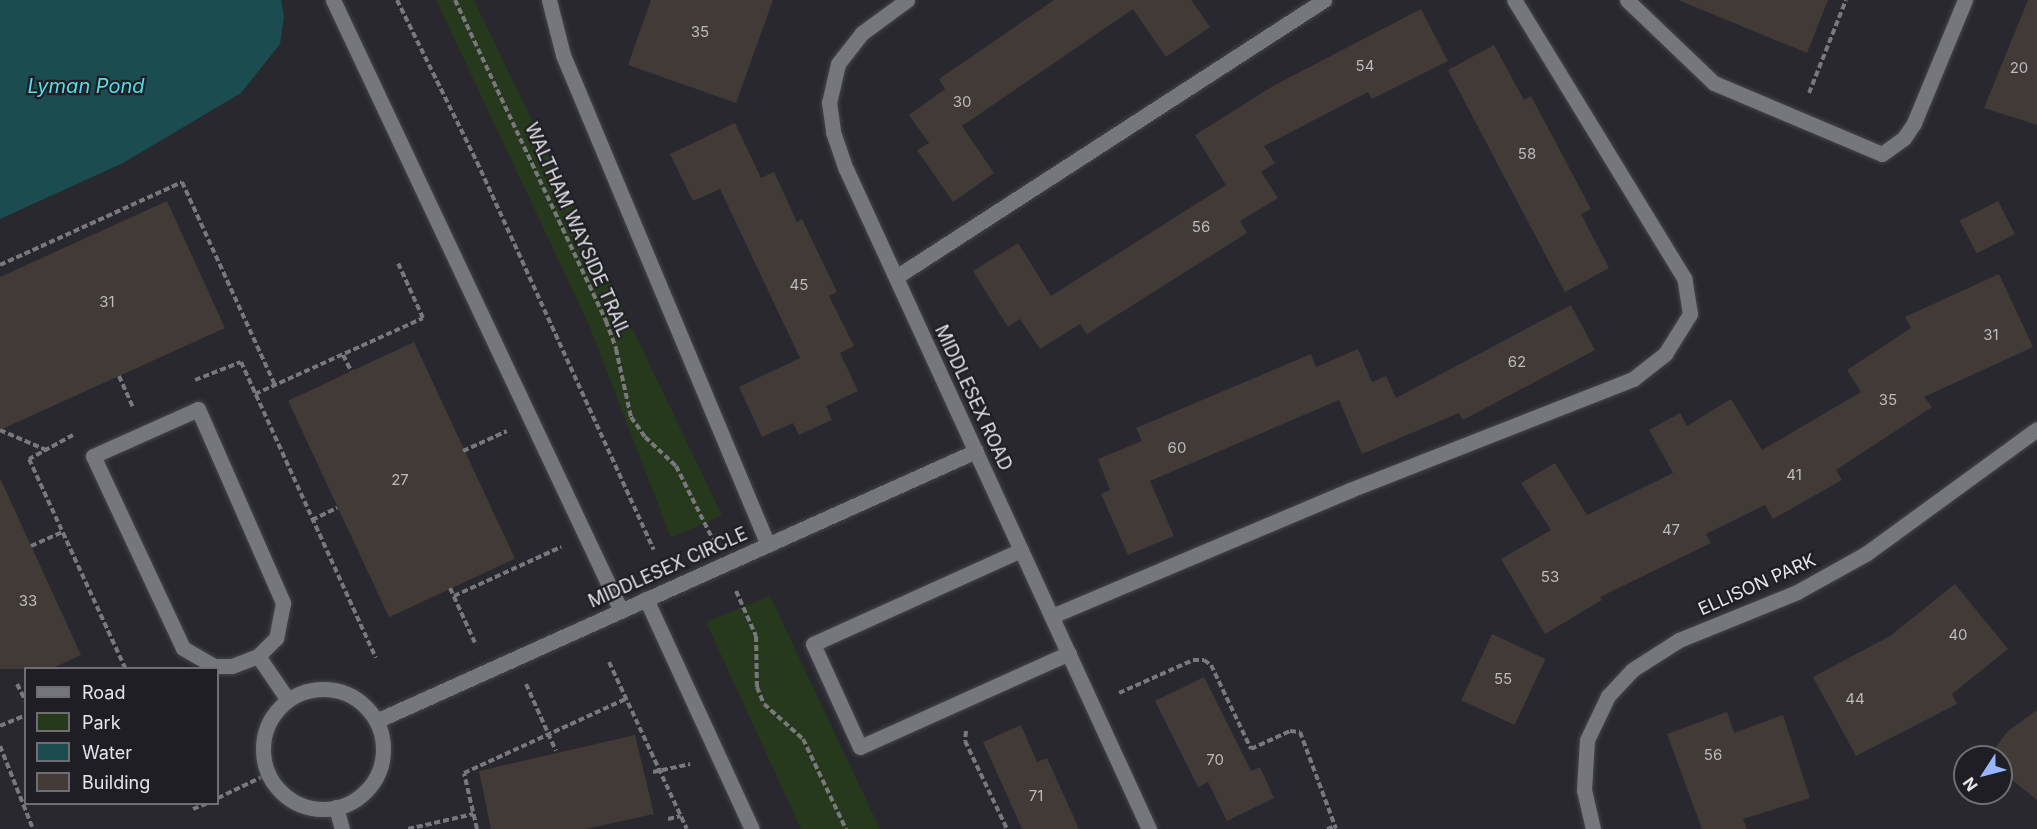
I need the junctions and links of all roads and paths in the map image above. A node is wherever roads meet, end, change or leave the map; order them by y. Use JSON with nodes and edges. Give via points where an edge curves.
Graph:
{"nodes":[{"id":1,"x":333,"y":0,"type":"edge"},
{"id":2,"x":397,"y":0,"type":"edge"},
{"id":3,"x":455,"y":0,"type":"edge"},
{"id":4,"x":549,"y":0,"type":"edge"},
{"id":5,"x":907,"y":0,"type":"edge"},
{"id":6,"x":1324,"y":0,"type":"edge"},
{"id":7,"x":1514,"y":0,"type":"edge"},
{"id":8,"x":1627,"y":0,"type":"edge"},
{"id":9,"x":1846,"y":0,"type":"edge"},
{"id":10,"x":1965,"y":0,"type":"edge"},
{"id":11,"x":1799,"y":119,"type":"junction"},
{"id":12,"x":398,"y":263,"type":"dead end"},
{"id":13,"x":0,"y":265,"type":"edge"},
{"id":14,"x":896,"y":277,"type":"junction"},
{"id":15,"x":343,"y":355,"type":"junction"},
{"id":16,"x":351,"y":371,"type":"dead end"},
{"id":17,"x":119,"y":376,"type":"dead end"},
{"id":18,"x":188,"y":383,"type":"dead end"},
{"id":19,"x":275,"y":385,"type":"junction"},
{"id":20,"x":255,"y":394,"type":"junction"},
{"id":21,"x":144,"y":403,"type":"dead end"},
{"id":22,"x":133,"y":408,"type":"junction"},
{"id":23,"x":123,"y":412,"type":"dead end"},
{"id":24,"x":532,"y":420,"type":"junction"},
{"id":25,"x":2037,"y":429,"type":"edge"},
{"id":26,"x":0,"y":430,"type":"edge"},
{"id":27,"x":79,"y":432,"type":"dead end"},
{"id":28,"x":145,"y":432,"type":"junction"},
{"id":29,"x":47,"y":451,"type":"junction"},
{"id":30,"x":464,"y":451,"type":"dead end"},
{"id":31,"x":976,"y":451,"type":"junction"},
{"id":32,"x":337,"y":508,"type":"dead end"},
{"id":33,"x":312,"y":520,"type":"junction"},
{"id":34,"x":708,"y":528,"type":"dead end"},
{"id":35,"x":63,"y":532,"type":"junction"},
{"id":36,"x":586,"y":536,"type":"junction"},
{"id":37,"x":768,"y":545,"type":"junction"},
{"id":38,"x":31,"y":546,"type":"dead end"},
{"id":39,"x":654,"y":550,"type":"dead end"},
{"id":40,"x":1021,"y":550,"type":"junction"},
{"id":41,"x":450,"y":588,"type":"dead end"},
{"id":42,"x":454,"y":596,"type":"junction"},
{"id":43,"x":646,"y":599,"type":"junction"},
{"id":44,"x":742,"y":602,"type":"dead end"},
{"id":45,"x":621,"y":610,"type":"junction"},
{"id":46,"x":1052,"y":615,"type":"junction"},
{"id":47,"x":1069,"y":653,"type":"junction"},
{"id":48,"x":258,"y":656,"type":"junction"},
{"id":49,"x":375,"y":658,"type":"dead end"},
{"id":50,"x":514,"y":658,"type":"junction"},
{"id":51,"x":609,"y":662,"type":"dead end"},
{"id":52,"x":124,"y":667,"type":"edge"},
{"id":53,"x":488,"y":670,"type":"junction"},
{"id":54,"x":17,"y":684,"type":"dead end"},
{"id":55,"x":1119,"y":693,"type":"dead end"},
{"id":56,"x":24,"y":698,"type":"edge"},
{"id":57,"x":626,"y":699,"type":"junction"},
{"id":58,"x":288,"y":700,"type":"junction"},
{"id":59,"x":24,"y":716,"type":"edge"},
{"id":60,"x":376,"y":721,"type":"junction"},
{"id":61,"x":972,"y":724,"type":"dead end"},
{"id":62,"x":0,"y":726,"type":"edge"},
{"id":63,"x":549,"y":734,"type":"junction"},
{"id":64,"x":0,"y":746,"type":"edge"},
{"id":65,"x":556,"y":751,"type":"dead end"},
{"id":66,"x":268,"y":774,"type":"junction"},
{"id":67,"x":219,"y":798,"type":"edge"},
{"id":68,"x":203,"y":805,"type":"edge"},
{"id":69,"x":336,"y":807,"type":"junction"},
{"id":70,"x":193,"y":809,"type":"dead end"},
{"id":71,"x":473,"y":814,"type":"junction"},
{"id":72,"x":681,"y":816,"type":"junction"},
{"id":73,"x":669,"y":819,"type":"dead end"},
{"id":74,"x":1335,"y":828,"type":"edge"},
{"id":75,"x":33,"y":829,"type":"edge"},
{"id":76,"x":342,"y":829,"type":"edge"},
{"id":77,"x":408,"y":829,"type":"edge"},
{"id":78,"x":477,"y":829,"type":"edge"},
{"id":79,"x":687,"y":829,"type":"edge"},
{"id":80,"x":752,"y":829,"type":"edge"},
{"id":81,"x":846,"y":829,"type":"edge"},
{"id":82,"x":1007,"y":829,"type":"edge"},
{"id":83,"x":1149,"y":829,"type":"edge"},
{"id":84,"x":1327,"y":829,"type":"edge"},
{"id":85,"x":1593,"y":829,"type":"edge"}],
"edges":[{"from":1,"to":24,"type":"street"},
{"from":2,"to":39,"type":"path","via":[[477,162]]},
{"from":3,"to":34,"type":"path","name":"WALTHAM WAYSIDE TRAIL","via":[[609,328],[631,417],[645,437],[676,466]]},
{"from":4,"to":37,"type":"street","via":[[563,55]]},
{"from":5,"to":14,"type":"street","name":"MIDDLESEX ROAD","via":[[848,46],[838,64],[829,102],[846,169]]},
{"from":6,"to":14,"type":"street"},
{"from":7,"to":46,"type":"street","via":[[1684,278],[1690,314],[1665,354],[1633,379],[1339,494]]},
{"from":8,"to":11,"type":"street","via":[[1714,82]]},
{"from":9,"to":11,"type":"path"},
{"from":10,"to":11,"type":"street","via":[[1914,123],[1904,138],[1882,154]]},
{"from":12,"to":15,"type":"path","via":[[423,318]]},
{"from":13,"to":19,"type":"path","via":[[182,182]]},
{"from":14,"to":31,"type":"street","name":"MIDDLESEX ROAD"},
{"from":15,"to":16,"type":"path"},
{"from":15,"to":19,"type":"path"},
{"from":17,"to":22,"type":"path"},
{"from":18,"to":20,"type":"path","via":[[241,362]]},
{"from":19,"to":20,"type":"path"},
{"from":20,"to":33,"type":"path"},
{"from":21,"to":22,"type":"path"},
{"from":22,"to":23,"type":"path"},
{"from":22,"to":28,"type":"path"},
{"from":24,"to":30,"type":"path"},
{"from":24,"to":36,"type":"street"},
{"from":25,"to":85,"type":"street","name":"ELLISON PARK","via":[[1867,554],[1797,592],[1679,640],[1632,670],[1608,696],[1587,740],[1584,790]]},
{"from":26,"to":29,"type":"path"},
{"from":27,"to":29,"type":"path"},
{"from":28,"to":48,"type":"street","via":[[198,408],[283,603],[276,638]]},
{"from":28,"to":48,"type":"street","via":[[93,456],[173,633],[183,648],[214,666],[232,666]]},
{"from":29,"to":35,"type":"path","via":[[29,459]]},
{"from":31,"to":37,"type":"street","name":"MIDDLESEX CIRCLE"},
{"from":31,"to":40,"type":"street","name":"MIDDLESEX ROAD"},
{"from":32,"to":33,"type":"path"},
{"from":33,"to":49,"type":"path"},
{"from":35,"to":38,"type":"path"},
{"from":35,"to":52,"type":"path"},
{"from":36,"to":42,"type":"path"},
{"from":36,"to":45,"type":"street"},
{"from":37,"to":43,"type":"street","name":"MIDDLESEX CIRCLE"},
{"from":40,"to":46,"type":"street","name":"MIDDLESEX ROAD"},
{"from":40,"to":47,"type":"street","via":[[813,644],[855,737],[860,747]]},
{"from":41,"to":42,"type":"path"},
{"from":42,"to":53,"type":"path"},
{"from":43,"to":45,"type":"street","name":"MIDDLESEX CIRCLE"},
{"from":43,"to":80,"type":"street"},
{"from":44,"to":81,"type":"path","via":[[756,636],[757,687],[764,704],[803,739]]},
{"from":45,"to":50,"type":"street","name":"MIDDLESEX CIRCLE"},
{"from":46,"to":47,"type":"street","name":"MIDDLESEX ROAD"},
{"from":47,"to":83,"type":"street","name":"MIDDLESEX ROAD"},
{"from":48,"to":58,"type":"street"},
{"from":50,"to":53,"type":"street","name":"MIDDLESEX CIRCLE"},
{"from":50,"to":63,"type":"path"},
{"from":51,"to":57,"type":"path"},
{"from":53,"to":60,"type":"street","name":"MIDDLESEX CIRCLE"},
{"from":54,"to":56,"type":"path"},
{"from":55,"to":74,"type":"path","via":[[1193,660],[1204,660],[1211,665],[1251,749],[1290,731],[1300,732]]},
{"from":57,"to":63,"type":"path"},
{"from":57,"to":72,"type":"path"},
{"from":58,"to":60,"type":"street","via":[[315,689],[336,691],[356,699]]},
{"from":58,"to":66,"type":"street","via":[[272,717],[263,739]]},
{"from":59,"to":62,"type":"path"},
{"from":60,"to":69,"type":"street","via":[[382,747],[377,774],[361,796]]},
{"from":61,"to":82,"type":"path","via":[[967,728],[965,741]]},
{"from":63,"to":65,"type":"path"},
{"from":63,"to":71,"type":"path","via":[[464,773]]},
{"from":64,"to":75,"type":"path"},
{"from":66,"to":67,"type":"path"},
{"from":66,"to":69,"type":"street","via":[[281,793],[302,805]]},
{"from":68,"to":70,"type":"path"},
{"from":69,"to":76,"type":"street"},
{"from":71,"to":77,"type":"path"},
{"from":71,"to":78,"type":"path"},
{"from":72,"to":73,"type":"path"},
{"from":72,"to":79,"type":"path"},
{"from":74,"to":84,"type":"path"}]}
